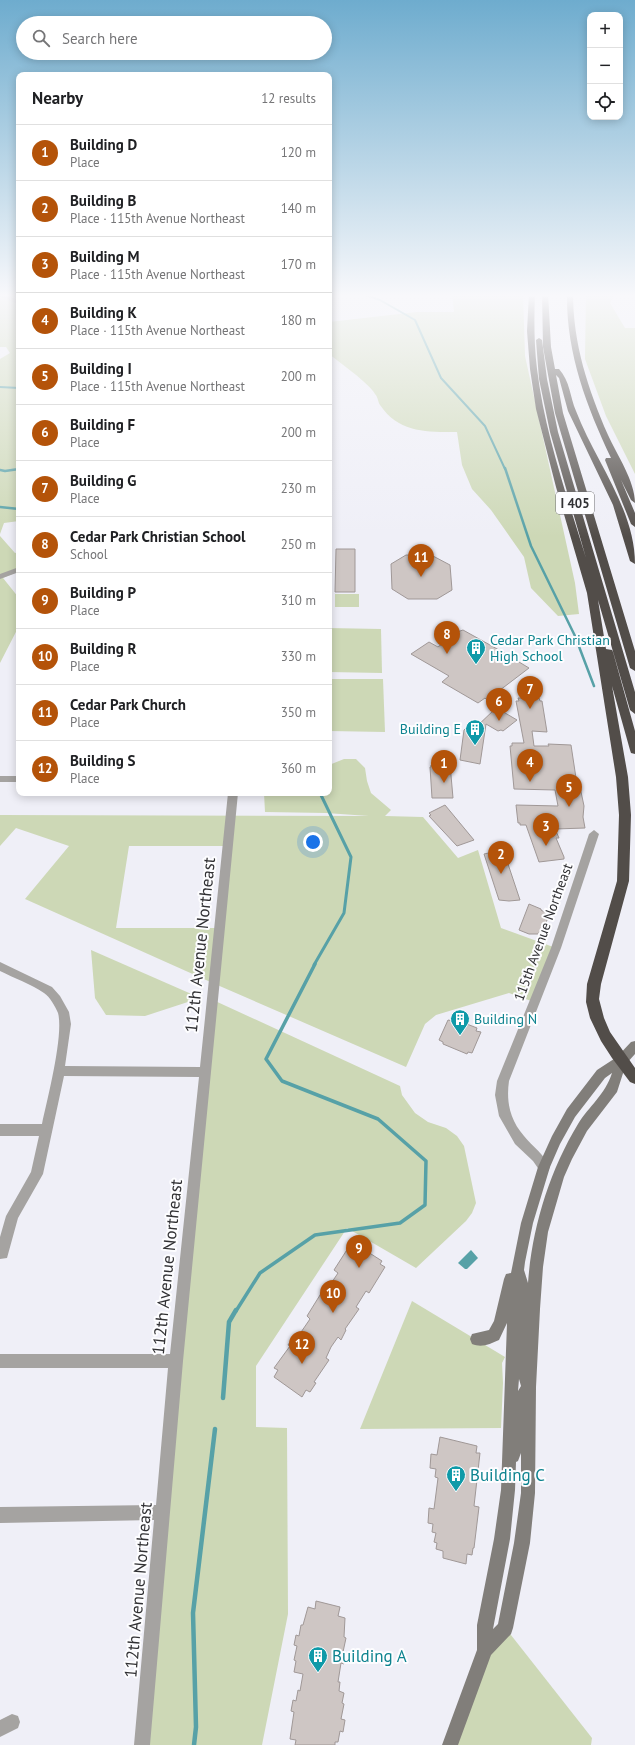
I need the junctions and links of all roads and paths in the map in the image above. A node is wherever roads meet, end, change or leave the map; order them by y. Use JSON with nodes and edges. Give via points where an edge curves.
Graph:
{"nodes":[{"id":1,"x":535,"y":374,"type":"edge"},
{"id":2,"x":543,"y":374,"type":"edge"},
{"id":3,"x":552,"y":374,"type":"edge"},
{"id":4,"x":557,"y":374,"type":"edge"},
{"id":5,"x":559,"y":374,"type":"edge"},
{"id":6,"x":582,"y":374,"type":"edge"},
{"id":7,"x":598,"y":420,"type":"junction"},
{"id":8,"x":635,"y":500,"type":"edge"},
{"id":9,"x":635,"y":524,"type":"edge"},
{"id":10,"x":635,"y":561,"type":"edge"},
{"id":11,"x":16,"y":570,"type":"edge"},
{"id":12,"x":0,"y":577,"type":"edge"},
{"id":13,"x":592,"y":593,"type":"junction"},
{"id":14,"x":635,"y":640,"type":"edge"},
{"id":15,"x":635,"y":668,"type":"edge"},
{"id":16,"x":635,"y":710,"type":"edge"},
{"id":17,"x":635,"y":750,"type":"edge"},
{"id":18,"x":0,"y":779,"type":"edge"},
{"id":19,"x":16,"y":779,"type":"edge"},
{"id":20,"x":233,"y":796,"type":"edge"},
{"id":21,"x":594,"y":834,"type":"dead end"},
{"id":22,"x":0,"y":966,"type":"edge"},
{"id":23,"x":635,"y":1046,"type":"edge"},
{"id":24,"x":621,"y":1061,"type":"junction"},
{"id":25,"x":59,"y":1071,"type":"junction"},
{"id":26,"x":205,"y":1072,"type":"junction"},
{"id":27,"x":635,"y":1078,"type":"edge"},
{"id":28,"x":0,"y":1130,"type":"edge"},
{"id":29,"x":45,"y":1130,"type":"junction"},
{"id":30,"x":544,"y":1167,"type":"junction"},
{"id":31,"x":2,"y":1253,"type":"dead end"},
{"id":32,"x":518,"y":1262,"type":"junction"},
{"id":33,"x":477,"y":1339,"type":"dead end"},
{"id":34,"x":0,"y":1361,"type":"edge"},
{"id":35,"x":176,"y":1361,"type":"junction"},
{"id":36,"x":529,"y":1387,"type":"junction"},
{"id":37,"x":509,"y":1468,"type":"junction"},
{"id":38,"x":163,"y":1512,"type":"junction"},
{"id":39,"x":0,"y":1515,"type":"edge"},
{"id":40,"x":485,"y":1650,"type":"junction"},
{"id":41,"x":142,"y":1745,"type":"edge"},
{"id":42,"x":450,"y":1745,"type":"edge"}],
"edges":[{"from":1,"to":13,"type":"highway","number":"I 405","via":[[552,456]]},
{"from":2,"to":16,"type":"highway","number":"I 405","via":[[550,414]]},
{"from":3,"to":15,"type":"highway","number":"I 405","via":[[558,408]]},
{"from":4,"to":14,"type":"highway","number":"I 405","via":[[585,483]]},
{"from":5,"to":10,"type":"highway","via":[[572,411],[617,505]]},
{"from":6,"to":7,"type":"highway"},
{"from":7,"to":8,"type":"highway"},
{"from":7,"to":9,"type":"highway","via":[[615,479]]},
{"from":11,"to":12,"type":"street"},
{"from":13,"to":17,"type":"highway","number":"I 405"},
{"from":13,"to":24,"type":"highway","via":[[622,777],[625,815],[623,881],[592,996],[593,1008],[601,1028]]},
{"from":18,"to":19,"type":"street"},
{"from":20,"to":26,"type":"street","name":"112th Avenue Northeast"},
{"from":21,"to":30,"type":"street","name":"115th Avenue Northeast","via":[[556,948],[503,1080],[503,1112],[519,1140]]},
{"from":22,"to":25,"type":"street","via":[[48,990],[56,999],[63,1012],[65,1024]]},
{"from":23,"to":24,"type":"main road"},
{"from":24,"to":27,"type":"highway"},
{"from":24,"to":30,"type":"main road","via":[[601,1074],[570,1113]]},
{"from":24,"to":36,"type":"main road","via":[[612,1088],[583,1127],[558,1176],[542,1232],[536,1267]]},
{"from":25,"to":26,"type":"street"},
{"from":25,"to":29,"type":"street"},
{"from":26,"to":35,"type":"street","name":"112th Avenue Northeast"},
{"from":28,"to":29,"type":"street"},
{"from":29,"to":31,"type":"street","via":[[37,1174],[12,1216]]},
{"from":30,"to":32,"type":"main road"},
{"from":32,"to":33,"type":"main road","via":[[494,1335]]},
{"from":32,"to":36,"type":"main road","via":[[524,1296],[522,1368]]},
{"from":32,"to":37,"type":"main road"},
{"from":34,"to":35,"type":"street"},
{"from":35,"to":38,"type":"street","name":"112th Avenue Northeast"},
{"from":36,"to":37,"type":"main road","via":[[520,1400],[517,1441]]},
{"from":36,"to":40,"type":"main road","via":[[528,1494],[522,1543],[506,1628]]},
{"from":37,"to":40,"type":"main road","via":[[502,1540],[485,1624]]},
{"from":38,"to":39,"type":"street"},
{"from":38,"to":41,"type":"street","name":"112th Avenue Northeast"},
{"from":40,"to":42,"type":"main road"}]}
